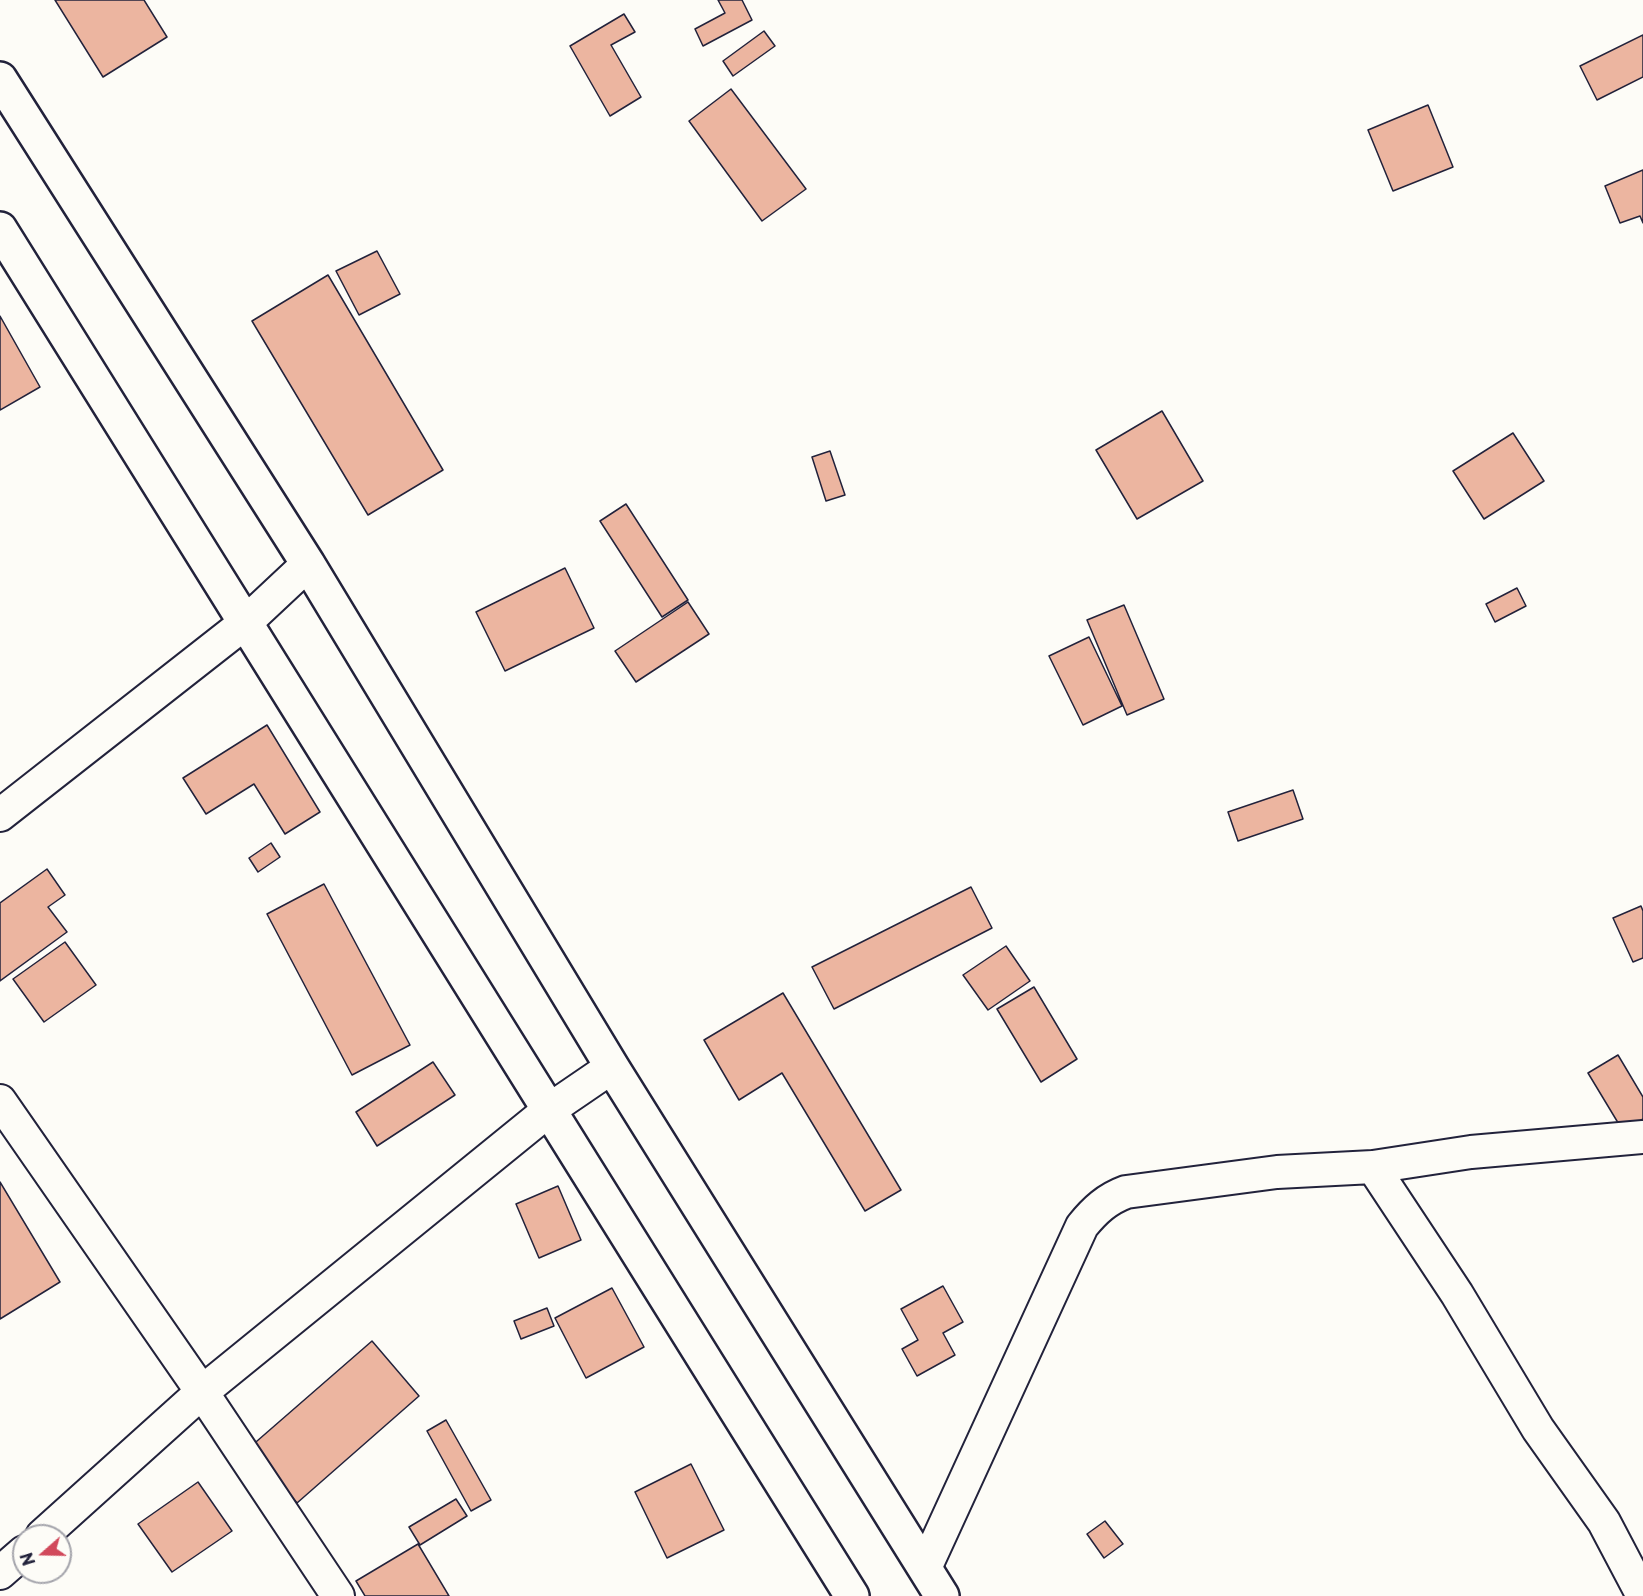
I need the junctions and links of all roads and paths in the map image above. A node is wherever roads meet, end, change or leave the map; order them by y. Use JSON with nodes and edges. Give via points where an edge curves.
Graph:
{"nodes":[{"id":1,"x":0,"y":79,"type":"edge"},
{"id":2,"x":0,"y":229,"type":"edge"},
{"id":3,"x":308,"y":564,"type":"junction"},
{"id":4,"x":245,"y":623,"type":"junction"},
{"id":5,"x":0,"y":816,"type":"edge"},
{"id":6,"x":612,"y":1067,"type":"junction"},
{"id":7,"x":0,"y":1101,"type":"edge"},
{"id":8,"x":549,"y":1110,"type":"junction"},
{"id":9,"x":1643,"y":1137,"type":"edge"},
{"id":10,"x":1373,"y":1167,"type":"junction"},
{"id":11,"x":202,"y":1392,"type":"junction"},
{"id":12,"x":55,"y":1524,"type":"edge"},
{"id":13,"x":12,"y":1563,"type":"edge"},
{"id":14,"x":925,"y":1569,"type":"junction"},
{"id":15,"x":0,"y":1574,"type":"edge"},
{"id":16,"x":338,"y":1596,"type":"edge"},
{"id":17,"x":852,"y":1596,"type":"edge"},
{"id":18,"x":942,"y":1596,"type":"edge"},
{"id":19,"x":1643,"y":1596,"type":"edge"}],
"edges":[{"from":1,"to":3,"type":"main road"},
{"from":2,"to":4,"type":"main road"},
{"from":3,"to":4,"type":"street"},
{"from":3,"to":6,"type":"main road"},
{"from":4,"to":5,"type":"street"},
{"from":4,"to":8,"type":"main road"},
{"from":6,"to":8,"type":"street"},
{"from":6,"to":14,"type":"main road"},
{"from":7,"to":11,"type":"street"},
{"from":8,"to":11,"type":"street"},
{"from":8,"to":17,"type":"main road"},
{"from":9,"to":10,"type":"street","via":[[1471,1152]]},
{"from":10,"to":14,"type":"street","via":[[1277,1172],[1126,1192],[1095,1210],[1069,1252]]},
{"from":10,"to":19,"type":"street","via":[[1457,1294],[1538,1430],[1604,1522]]},
{"from":11,"to":12,"type":"street"},
{"from":11,"to":16,"type":"street"},
{"from":13,"to":15,"type":"street"},
{"from":14,"to":18,"type":"main road"}]}
